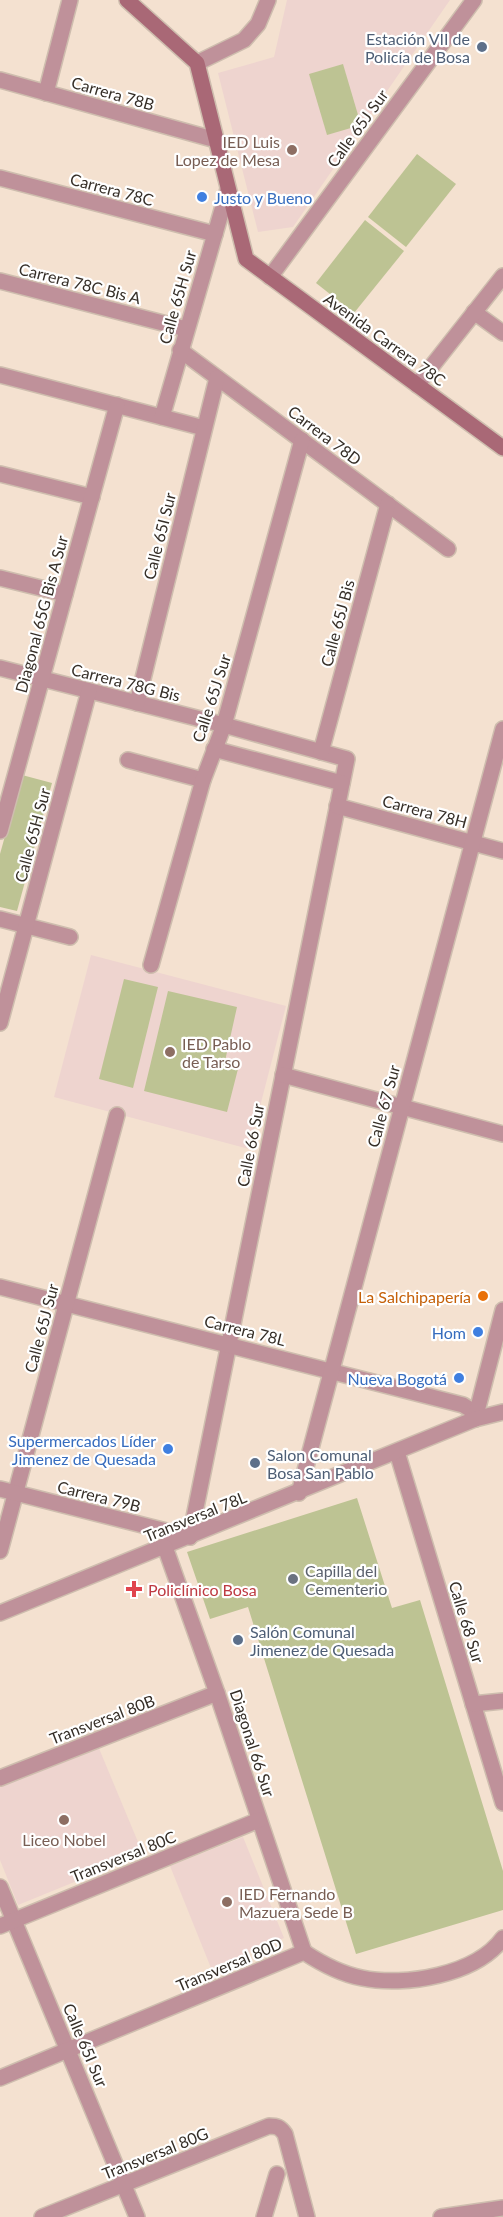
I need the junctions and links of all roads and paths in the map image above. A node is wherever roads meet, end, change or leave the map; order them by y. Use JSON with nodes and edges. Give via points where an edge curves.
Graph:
{"nodes":[{"id":1,"x":70,"y":0,"type":"edge"},
{"id":2,"x":268,"y":0,"type":"edge"},
{"id":3,"x":474,"y":0,"type":"edge"},
{"id":4,"x":133,"y":2,"type":"edge"},
{"id":5,"x":197,"y":63,"type":"junction"},
{"id":6,"x":0,"y":80,"type":"edge"},
{"id":7,"x":46,"y":93,"type":"junction"},
{"id":8,"x":216,"y":140,"type":"junction"},
{"id":9,"x":0,"y":178,"type":"edge"},
{"id":10,"x":228,"y":189,"type":"junction"},
{"id":11,"x":215,"y":234,"type":"junction"},
{"id":12,"x":246,"y":259,"type":"joint"},
{"id":13,"x":503,"y":276,"type":"edge"},
{"id":14,"x":270,"y":277,"type":"junction"},
{"id":15,"x":0,"y":281,"type":"edge"},
{"id":16,"x":474,"y":312,"type":"junction"},
{"id":17,"x":186,"y":329,"type":"junction"},
{"id":18,"x":503,"y":333,"type":"edge"},
{"id":19,"x":180,"y":350,"type":"junction"},
{"id":20,"x":0,"y":375,"type":"edge"},
{"id":21,"x":217,"y":378,"type":"junction"},
{"id":22,"x":417,"y":385,"type":"junction"},
{"id":23,"x":117,"y":405,"type":"junction"},
{"id":24,"x":162,"y":417,"type":"junction"},
{"id":25,"x":204,"y":428,"type":"junction"},
{"id":26,"x":302,"y":441,"type":"junction"},
{"id":27,"x":503,"y":448,"type":"edge"},
{"id":28,"x":0,"y":474,"type":"edge"},
{"id":29,"x":92,"y":497,"type":"junction"},
{"id":30,"x":388,"y":504,"type":"junction"},
{"id":31,"x":448,"y":549,"type":"dead end"},
{"id":32,"x":0,"y":578,"type":"edge"},
{"id":33,"x":65,"y":594,"type":"junction"},
{"id":34,"x":0,"y":669,"type":"edge"},
{"id":35,"x":42,"y":679,"type":"junction"},
{"id":36,"x":89,"y":691,"type":"junction"},
{"id":37,"x":136,"y":703,"type":"junction"},
{"id":38,"x":224,"y":725,"type":"junction"},
{"id":39,"x":503,"y":729,"type":"edge"},
{"id":40,"x":214,"y":748,"type":"junction"},
{"id":41,"x":321,"y":752,"type":"junction"},
{"id":42,"x":347,"y":759,"type":"joint"},
{"id":43,"x":128,"y":760,"type":"dead end"},
{"id":44,"x":203,"y":780,"type":"junction"},
{"id":45,"x":342,"y":783,"type":"junction"},
{"id":46,"x":337,"y":806,"type":"junction"},
{"id":47,"x":0,"y":831,"type":"edge"},
{"id":48,"x":473,"y":842,"type":"junction"},
{"id":49,"x":503,"y":851,"type":"edge"},
{"id":50,"x":0,"y":919,"type":"edge"},
{"id":51,"x":26,"y":926,"type":"junction"},
{"id":52,"x":70,"y":937,"type":"dead end"},
{"id":53,"x":151,"y":965,"type":"dead end"},
{"id":54,"x":1,"y":1017,"type":"edge"},
{"id":55,"x":282,"y":1076,"type":"junction"},
{"id":56,"x":402,"y":1107,"type":"junction"},
{"id":57,"x":117,"y":1115,"type":"dead end"},
{"id":58,"x":503,"y":1134,"type":"edge"},
{"id":59,"x":0,"y":1287,"type":"edge"},
{"id":60,"x":67,"y":1304,"type":"junction"},
{"id":61,"x":503,"y":1310,"type":"edge"},
{"id":62,"x":228,"y":1345,"type":"junction"},
{"id":63,"x":331,"y":1370,"type":"junction"},
{"id":64,"x":503,"y":1412,"type":"edge"},
{"id":65,"x":475,"y":1419,"type":"junction"},
{"id":66,"x":397,"y":1452,"type":"junction"},
{"id":67,"x":0,"y":1489,"type":"edge"},
{"id":68,"x":15,"y":1493,"type":"junction"},
{"id":69,"x":299,"y":1493,"type":"junction"},
{"id":70,"x":190,"y":1537,"type":"junction"},
{"id":71,"x":165,"y":1547,"type":"junction"},
{"id":72,"x":0,"y":1551,"type":"edge"},
{"id":73,"x":0,"y":1613,"type":"edge"},
{"id":74,"x":217,"y":1693,"type":"junction"},
{"id":75,"x":503,"y":1701,"type":"edge"},
{"id":76,"x":473,"y":1704,"type":"junction"},
{"id":77,"x":0,"y":1778,"type":"edge"},
{"id":78,"x":503,"y":1803,"type":"edge"},
{"id":79,"x":259,"y":1820,"type":"junction"},
{"id":80,"x":0,"y":1887,"type":"edge"},
{"id":81,"x":5,"y":1922,"type":"edge"},
{"id":82,"x":503,"y":1938,"type":"edge"},
{"id":83,"x":304,"y":1952,"type":"junction"},
{"id":84,"x":69,"y":2050,"type":"junction"},
{"id":85,"x":0,"y":2078,"type":"edge"},
{"id":86,"x":278,"y":2174,"type":"dead end"},
{"id":87,"x":124,"y":2185,"type":"junction"},
{"id":88,"x":503,"y":2208,"type":"edge"},
{"id":89,"x":465,"y":2215,"type":"edge"},
{"id":90,"x":42,"y":2217,"type":"edge"},
{"id":91,"x":137,"y":2217,"type":"edge"},
{"id":92,"x":264,"y":2217,"type":"edge"},
{"id":93,"x":306,"y":2217,"type":"edge"},
{"id":94,"x":441,"y":2217,"type":"edge"}],
"edges":[{"from":1,"to":7,"type":"street"},
{"from":2,"to":5,"type":"street","via":[[258,24],[244,40]]},
{"from":3,"to":14,"type":"street","name":"Calle 65J Sur"},
{"from":4,"to":5,"type":"main road"},
{"from":5,"to":8,"type":"main road","name":"Calle 65H Sur"},
{"from":6,"to":7,"type":"street","name":"Carrera 78B"},
{"from":7,"to":8,"type":"street","name":"Carrera 78B"},
{"from":8,"to":10,"type":"main road","name":"Calle 65H Sur"},
{"from":9,"to":11,"type":"street","name":"Carrera 78C"},
{"from":10,"to":11,"type":"street","name":"Calle 65H Sur"},
{"from":10,"to":12,"type":"main road","name":"Calle 65H Sur"},
{"from":11,"to":17,"type":"street","name":"Calle 65H Sur"},
{"from":12,"to":14,"type":"main road","name":"Avenida Carrera 78C"},
{"from":13,"to":16,"type":"street"},
{"from":14,"to":22,"type":"main road","name":"Avenida Carrera 78C"},
{"from":15,"to":17,"type":"street","name":"Carrera 78C Bis A"},
{"from":16,"to":18,"type":"street"},
{"from":16,"to":22,"type":"street"},
{"from":17,"to":19,"type":"street","name":"Calle 65H Sur"},
{"from":19,"to":21,"type":"street","name":"Carrera 78D"},
{"from":19,"to":24,"type":"street","name":"Calle 65H Sur"},
{"from":20,"to":23,"type":"street"},
{"from":21,"to":25,"type":"street","name":"Calle 65I Sur"},
{"from":21,"to":26,"type":"street","name":"Carrera 78D"},
{"from":22,"to":27,"type":"main road","name":"Avenida Carrera 78C"},
{"from":23,"to":24,"type":"street"},
{"from":23,"to":29,"type":"street","name":"Diagonal 65G Bis A Sur"},
{"from":24,"to":25,"type":"street"},
{"from":25,"to":37,"type":"street","name":"Calle 65I Sur"},
{"from":26,"to":30,"type":"street","name":"Carrera 78D"},
{"from":26,"to":38,"type":"street","name":"Calle 65J Sur"},
{"from":28,"to":29,"type":"street"},
{"from":29,"to":33,"type":"street","name":"Diagonal 65G Bis A Sur"},
{"from":30,"to":31,"type":"street","name":"Carrera 78D"},
{"from":30,"to":41,"type":"street","name":"Calle 65J Bis"},
{"from":32,"to":33,"type":"street"},
{"from":33,"to":35,"type":"street","name":"Diagonal 65G Bis A Sur"},
{"from":34,"to":35,"type":"street","name":"Carrera 78G Bis"},
{"from":35,"to":36,"type":"street","name":"Carrera 78G Bis"},
{"from":35,"to":47,"type":"street","name":"Diagonal 65G Bis A Sur"},
{"from":36,"to":37,"type":"street","name":"Carrera 78G Bis"},
{"from":36,"to":51,"type":"street","name":"Calle 65H Sur"},
{"from":37,"to":38,"type":"street","name":"Carrera 78G Bis"},
{"from":38,"to":40,"type":"street","name":"Calle 65J Sur"},
{"from":38,"to":41,"type":"street","name":"Carrera 78G Bis"},
{"from":39,"to":48,"type":"street","name":"Calle 67 Sur"},
{"from":40,"to":44,"type":"street","name":"Calle 65J Sur"},
{"from":40,"to":45,"type":"street"},
{"from":41,"to":42,"type":"street","name":"Carrera 78G Bis"},
{"from":42,"to":45,"type":"street","name":"Calle 66 Sur"},
{"from":43,"to":44,"type":"street"},
{"from":44,"to":53,"type":"street","name":"Calle 65J Sur"},
{"from":45,"to":46,"type":"street","name":"Calle 66 Sur"},
{"from":46,"to":48,"type":"street","name":"Carrera 78H"},
{"from":46,"to":55,"type":"street","name":"Calle 66 Sur"},
{"from":48,"to":49,"type":"street","name":"Carrera 78H"},
{"from":48,"to":56,"type":"street","name":"Calle 67 Sur"},
{"from":50,"to":51,"type":"street"},
{"from":51,"to":52,"type":"street"},
{"from":51,"to":54,"type":"street","name":"Calle 65H Sur"},
{"from":55,"to":56,"type":"street"},
{"from":55,"to":62,"type":"street","name":"Calle 66 Sur"},
{"from":56,"to":58,"type":"street"},
{"from":56,"to":63,"type":"street","name":"Calle 67 Sur"},
{"from":57,"to":60,"type":"street","name":"Calle 65J Sur"},
{"from":59,"to":60,"type":"street","name":"Carrera 78L"},
{"from":60,"to":62,"type":"street","name":"Carrera 78L"},
{"from":60,"to":68,"type":"street","name":"Calle 65J Sur"},
{"from":61,"to":65,"type":"street"},
{"from":62,"to":63,"type":"street","name":"Carrera 78L"},
{"from":62,"to":70,"type":"street","name":"Calle 66 Sur"},
{"from":63,"to":65,"type":"street","name":"Carrera 78L","via":[[463,1405]]},
{"from":63,"to":69,"type":"street","name":"Calle 67 Sur"},
{"from":64,"to":65,"type":"street","name":"Transversal 78L"},
{"from":65,"to":66,"type":"street","name":"Transversal 78L"},
{"from":66,"to":69,"type":"street","name":"Transversal 78L"},
{"from":66,"to":76,"type":"street","name":"Calle 68 Sur"},
{"from":67,"to":68,"type":"street","name":"Carrera 79B"},
{"from":68,"to":70,"type":"street","name":"Carrera 79B"},
{"from":68,"to":72,"type":"street","name":"Calle 65J Sur"},
{"from":69,"to":70,"type":"street","name":"Transversal 78L"},
{"from":70,"to":71,"type":"street","name":"Transversal 78L"},
{"from":71,"to":73,"type":"street","name":"Transversal 78L"},
{"from":71,"to":74,"type":"street","name":"Diagonal 66 Sur"},
{"from":74,"to":77,"type":"street","name":"Transversal 80B"},
{"from":74,"to":79,"type":"street","name":"Diagonal 66 Sur"},
{"from":75,"to":76,"type":"street"},
{"from":76,"to":78,"type":"street","name":"Calle 68 Sur"},
{"from":79,"to":81,"type":"street","name":"Transversal 80C"},
{"from":79,"to":83,"type":"street","name":"Diagonal 66 Sur"},
{"from":80,"to":81,"type":"street","name":"Calle 65I Sur"},
{"from":81,"to":84,"type":"street","name":"Calle 65I Sur"},
{"from":82,"to":83,"type":"street","name":"Transversal 80D","via":[[468,1966],[416,1981],[364,1979],[341,1972]]},
{"from":83,"to":84,"type":"street","name":"Transversal 80D"},
{"from":84,"to":85,"type":"street","name":"Transversal 80D"},
{"from":84,"to":87,"type":"street","name":"Calle 65I Sur"},
{"from":86,"to":92,"type":"street"},
{"from":87,"to":90,"type":"street","name":"Transversal 80G"},
{"from":87,"to":91,"type":"street","name":"Calle 65I Sur"},
{"from":87,"to":93,"type":"street","name":"Transversal 80G","via":[[268,2127],[281,2128]]},
{"from":88,"to":89,"type":"street"},
{"from":89,"to":94,"type":"street"}]}
